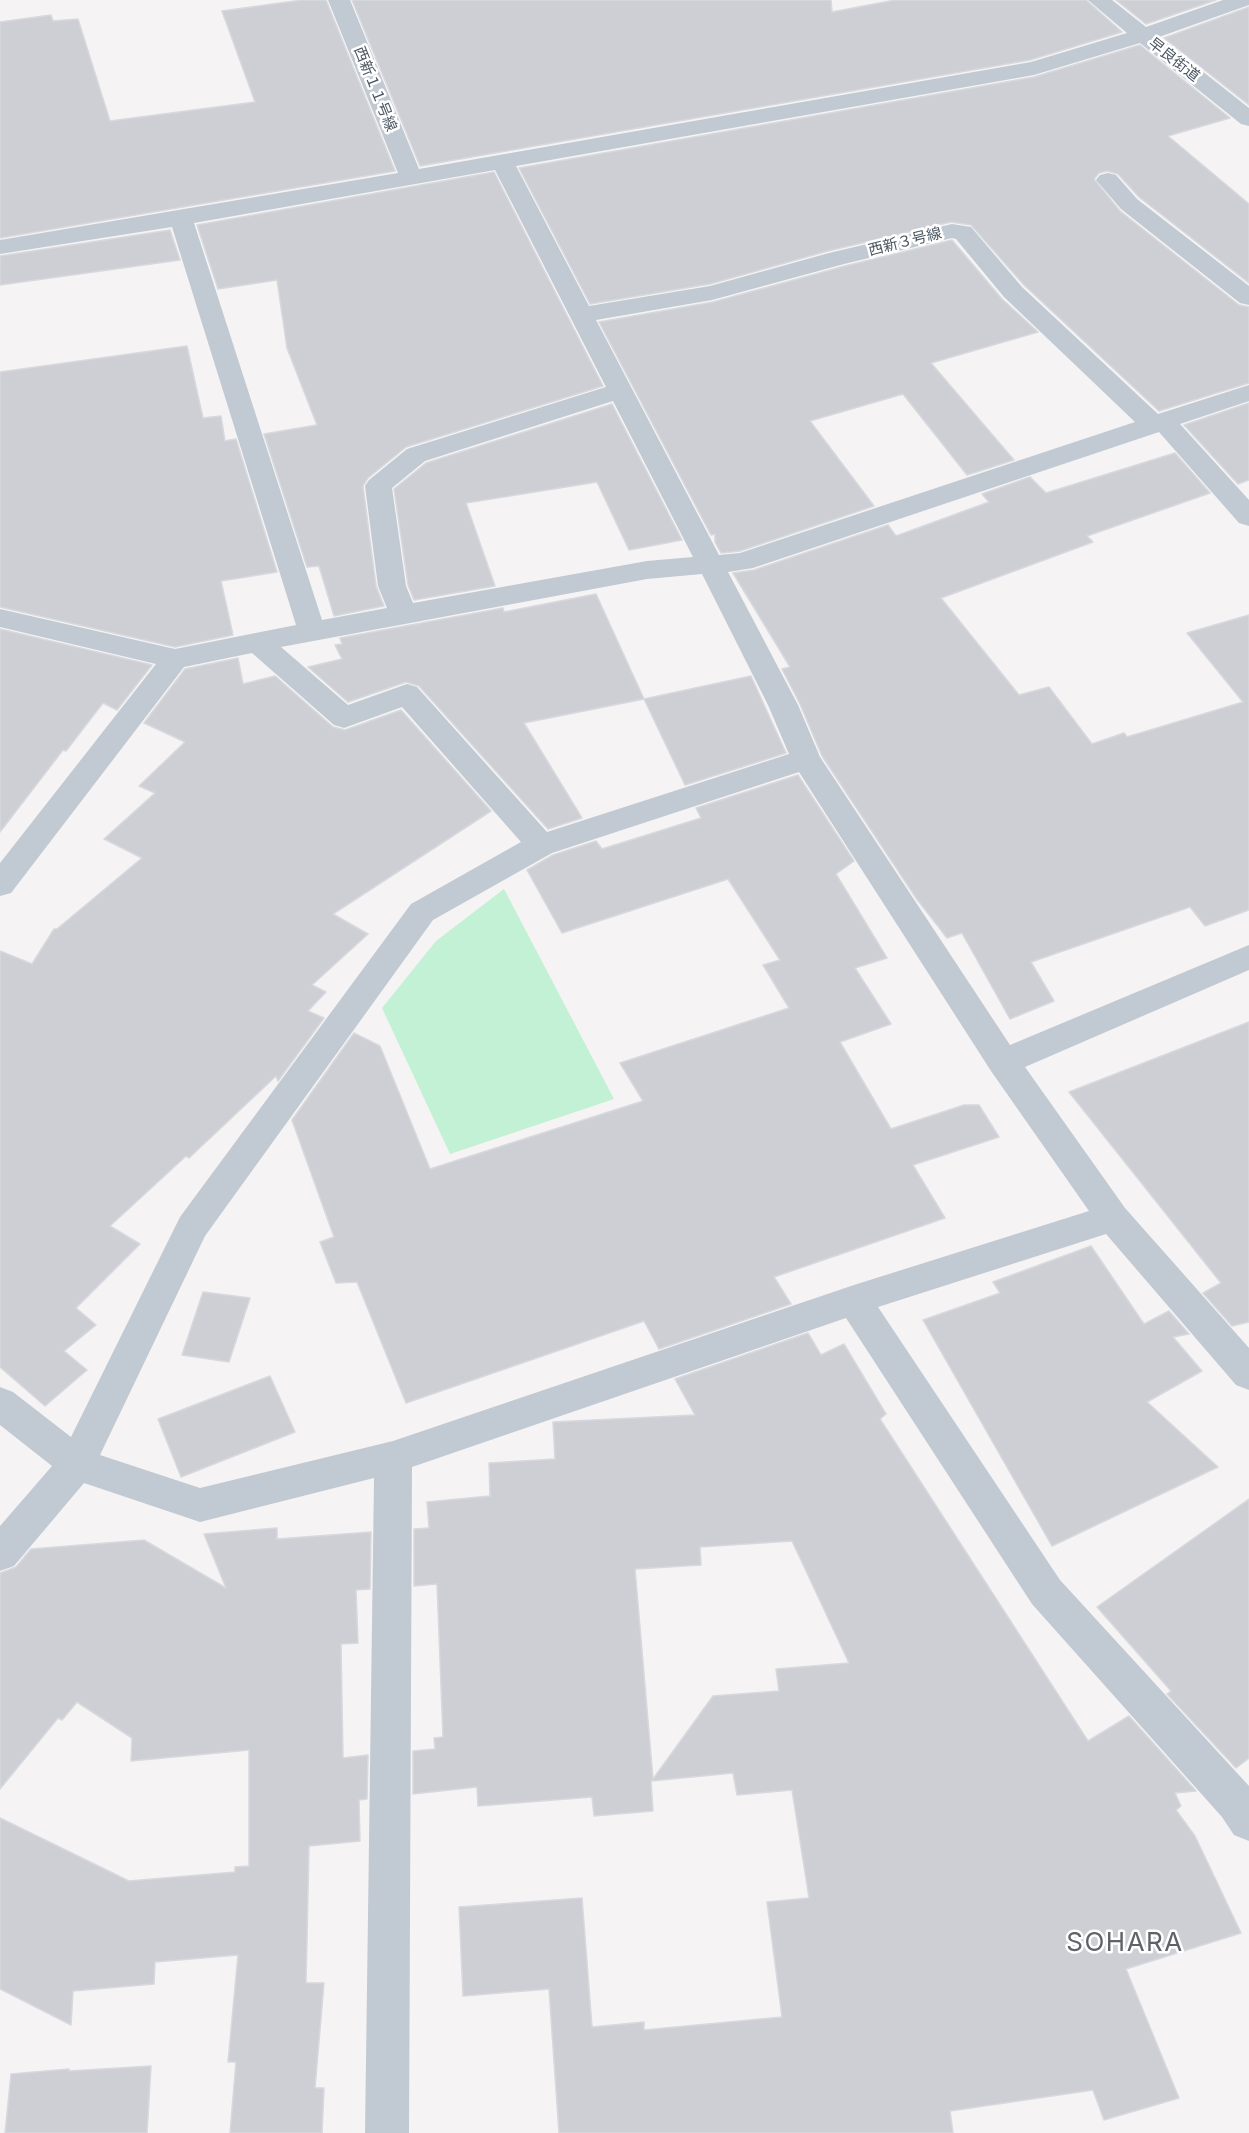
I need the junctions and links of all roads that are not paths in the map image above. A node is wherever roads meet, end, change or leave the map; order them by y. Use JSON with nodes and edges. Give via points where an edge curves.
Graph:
{"nodes":[{"id":1,"x":339,"y":0,"type":"edge"},
{"id":2,"x":1099,"y":0,"type":"edge"},
{"id":3,"x":1244,"y":0,"type":"edge"},
{"id":4,"x":1143,"y":35,"type":"junction"},
{"id":5,"x":1249,"y":119,"type":"edge"},
{"id":6,"x":502,"y":161,"type":"junction"},
{"id":7,"x":411,"y":177,"type":"junction"},
{"id":8,"x":1108,"y":180,"type":"dead end"},
{"id":9,"x":181,"y":218,"type":"junction"},
{"id":10,"x":0,"y":247,"type":"edge"},
{"id":11,"x":1249,"y":298,"type":"edge"},
{"id":12,"x":582,"y":315,"type":"junction"},
{"id":13,"x":621,"y":390,"type":"junction"},
{"id":14,"x":1249,"y":393,"type":"edge"},
{"id":15,"x":1159,"y":424,"type":"junction"},
{"id":16,"x":1249,"y":517,"type":"edge"},
{"id":17,"x":711,"y":567,"type":"junction"},
{"id":18,"x":404,"y":614,"type":"junction"},
{"id":19,"x":0,"y":618,"type":"edge"},
{"id":20,"x":312,"y":631,"type":"junction"},
{"id":21,"x":258,"y":642,"type":"junction"},
{"id":22,"x":175,"y":659,"type":"junction"},
{"id":23,"x":806,"y":759,"type":"junction"},
{"id":24,"x":542,"y":844,"type":"junction"},
{"id":25,"x":0,"y":885,"type":"edge"},
{"id":26,"x":1249,"y":957,"type":"edge"},
{"id":27,"x":1003,"y":1062,"type":"junction"},
{"id":28,"x":1113,"y":1218,"type":"junction"},
{"id":29,"x":854,"y":1300,"type":"junction"},
{"id":30,"x":1249,"y":1374,"type":"edge"},
{"id":31,"x":0,"y":1403,"type":"edge"},
{"id":32,"x":393,"y":1457,"type":"junction"},
{"id":33,"x":77,"y":1464,"type":"junction"},
{"id":34,"x":0,"y":1554,"type":"edge"},
{"id":35,"x":1249,"y":1821,"type":"edge"},
{"id":36,"x":387,"y":2133,"type":"edge"}],
"edges":[{"from":1,"to":7,"type":"street","name":"西新１１号線"},
{"from":2,"to":4,"type":"street","name":"早良街道"},
{"from":3,"to":4,"type":"street"},
{"from":4,"to":5,"type":"street","name":"早良街道"},
{"from":4,"to":6,"type":"street","via":[[1034,68]]},
{"from":6,"to":7,"type":"street"},
{"from":6,"to":12,"type":"street"},
{"from":7,"to":9,"type":"street"},
{"from":8,"to":11,"type":"street","via":[[1129,204]]},
{"from":9,"to":10,"type":"street"},
{"from":9,"to":20,"type":"street"},
{"from":12,"to":13,"type":"street"},
{"from":12,"to":15,"type":"street","name":"西新３号線","via":[[712,293],[861,253],[952,231],[963,232],[1013,292]]},
{"from":13,"to":17,"type":"street"},
{"from":13,"to":18,"type":"street","via":[[416,455],[378,486],[392,586]]},
{"from":14,"to":15,"type":"street"},
{"from":15,"to":16,"type":"street"},
{"from":15,"to":17,"type":"street","via":[[743,562]]},
{"from":17,"to":18,"type":"street","via":[[647,570]]},
{"from":17,"to":23,"type":"street","via":[[783,705]]},
{"from":18,"to":20,"type":"street"},
{"from":19,"to":22,"type":"street"},
{"from":20,"to":21,"type":"street"},
{"from":21,"to":22,"type":"street"},
{"from":21,"to":24,"type":"street","via":[[344,718],[407,694]]},
{"from":22,"to":25,"type":"street"},
{"from":23,"to":24,"type":"street"},
{"from":23,"to":27,"type":"street"},
{"from":24,"to":33,"type":"street","via":[[422,912],[192,1227]]},
{"from":26,"to":27,"type":"street"},
{"from":27,"to":28,"type":"street"},
{"from":28,"to":29,"type":"street"},
{"from":28,"to":30,"type":"street"},
{"from":29,"to":32,"type":"street"},
{"from":29,"to":35,"type":"street","via":[[1046,1592]]},
{"from":31,"to":33,"type":"street"},
{"from":32,"to":33,"type":"street","via":[[200,1506]]},
{"from":32,"to":36,"type":"street"},
{"from":33,"to":34,"type":"street"}]}
